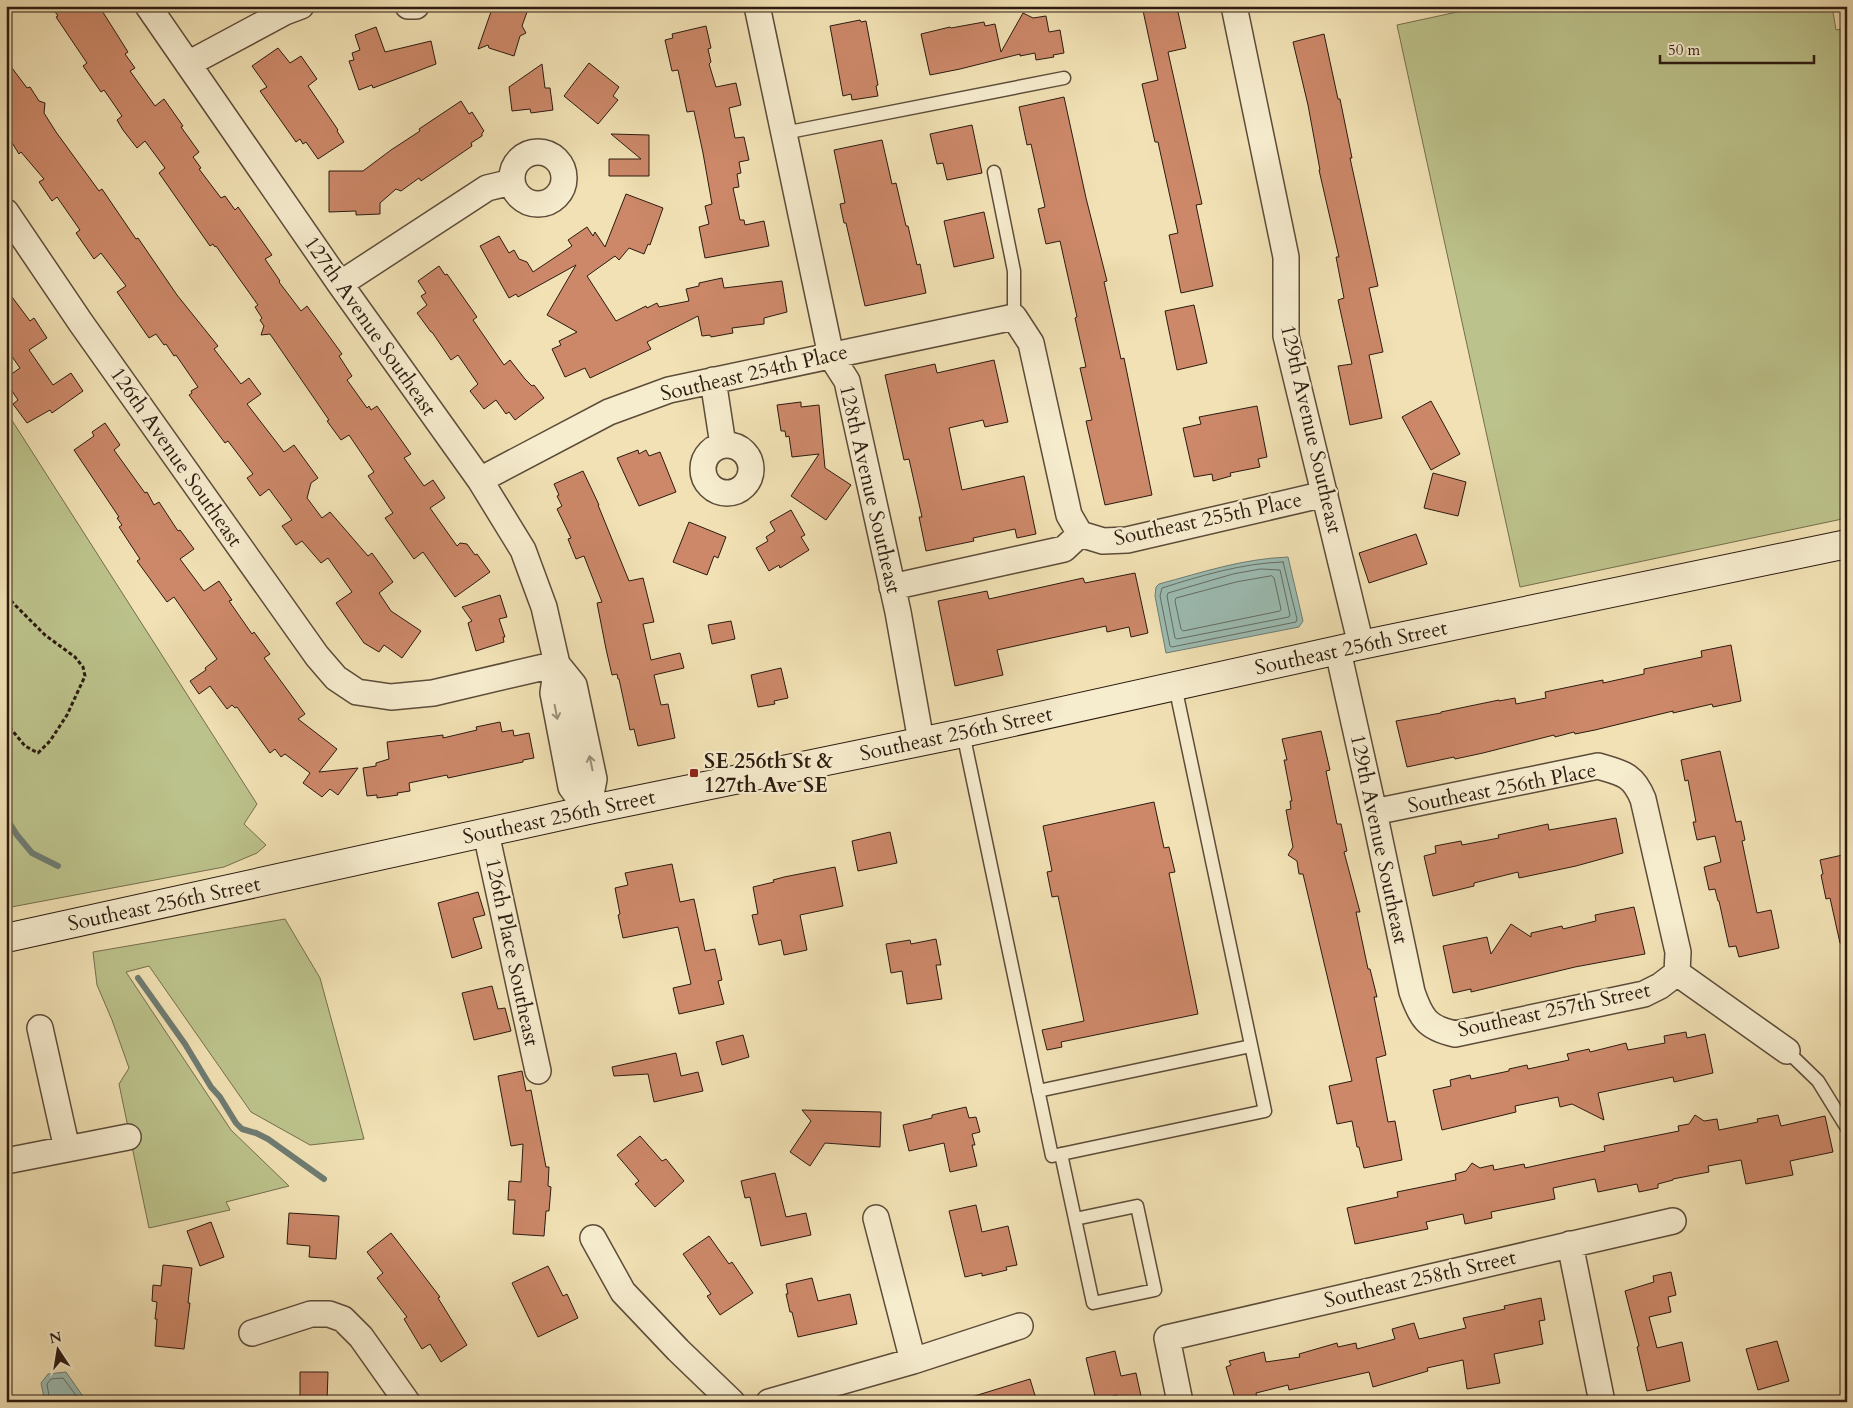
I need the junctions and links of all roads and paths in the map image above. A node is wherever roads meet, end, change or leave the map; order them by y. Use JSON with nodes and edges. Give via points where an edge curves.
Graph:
{"nodes":[{"id":1,"x":148,"y":6,"type":"edge"},
{"id":2,"x":301,"y":6,"type":"edge"},
{"id":3,"x":408,"y":6,"type":"edge"},
{"id":4,"x":416,"y":6,"type":"edge"},
{"id":5,"x":757,"y":6,"type":"edge"},
{"id":6,"x":1234,"y":6,"type":"edge"},
{"id":7,"x":188,"y":64,"type":"junction"},
{"id":8,"x":1064,"y":78,"type":"dead end"},
{"id":9,"x":784,"y":134,"type":"junction"},
{"id":10,"x":994,"y":172,"type":"dead end"},
{"id":11,"x":512,"y":182,"type":"dead end"},
{"id":12,"x":6,"y":212,"type":"edge"},
{"id":13,"x":340,"y":284,"type":"junction"},
{"id":14,"x":1014,"y":316,"type":"junction"},
{"id":15,"x":831,"y":356,"type":"junction"},
{"id":16,"x":713,"y":380,"type":"junction"},
{"id":17,"x":723,"y":445,"type":"dead end"},
{"id":18,"x":480,"y":480,"type":"junction"},
{"id":19,"x":1325,"y":494,"type":"junction"},
{"id":20,"x":1080,"y":534,"type":"junction"},
{"id":21,"x":1847,"y":544,"type":"edge"},
{"id":22,"x":892,"y":586,"type":"junction"},
{"id":23,"x":6,"y":596,"type":"edge"},
{"id":24,"x":1350,"y":648,"type":"junction"},
{"id":25,"x":558,"y":664,"type":"junction"},
{"id":26,"x":1175,"y":686,"type":"junction"},
{"id":27,"x":6,"y":723,"type":"edge"},
{"id":28,"x":963,"y":732,"type":"junction"},
{"id":29,"x":921,"y":742,"type":"junction"},
{"id":30,"x":588,"y":810,"type":"junction"},
{"id":31,"x":1374,"y":812,"type":"junction"},
{"id":32,"x":486,"y":833,"type":"junction"},
{"id":33,"x":6,"y":938,"type":"edge"},
{"id":34,"x":1677,"y":973,"type":"junction"},
{"id":35,"x":1428,"y":1024,"type":"joint"},
{"id":36,"x":40,"y":1028,"type":"dead end"},
{"id":37,"x":1251,"y":1046,"type":"junction"},
{"id":38,"x":1787,"y":1051,"type":"joint"},
{"id":39,"x":538,"y":1071,"type":"dead end"},
{"id":40,"x":1038,"y":1091,"type":"junction"},
{"id":41,"x":1847,"y":1128,"type":"edge"},
{"id":42,"x":128,"y":1137,"type":"dead end"},
{"id":43,"x":67,"y":1149,"type":"junction"},
{"id":44,"x":1061,"y":1154,"type":"junction"},
{"id":45,"x":6,"y":1161,"type":"edge"},
{"id":46,"x":876,"y":1218,"type":"dead end"},
{"id":47,"x":1075,"y":1219,"type":"junction"},
{"id":48,"x":1673,"y":1222,"type":"dead end"},
{"id":49,"x":593,"y":1238,"type":"dead end"},
{"id":50,"x":1570,"y":1244,"type":"junction"},
{"id":51,"x":1020,"y":1326,"type":"dead end"},
{"id":52,"x":252,"y":1333,"type":"dead end"},
{"id":53,"x":913,"y":1361,"type":"junction"},
{"id":54,"x":407,"y":1402,"type":"edge"},
{"id":55,"x":732,"y":1402,"type":"edge"},
{"id":56,"x":769,"y":1402,"type":"edge"},
{"id":57,"x":1180,"y":1402,"type":"edge"},
{"id":58,"x":1602,"y":1402,"type":"edge"}],
"edges":[{"from":1,"to":7,"type":"street","name":"127th Avenue Southeast"},
{"from":2,"to":7,"type":"street"},
{"from":3,"to":4,"type":"street"},
{"from":5,"to":9,"type":"street","name":"128th Avenue Southeast"},
{"from":6,"to":19,"type":"street","name":"129th Avenue Southeast","via":[[1286,256],[1286,336]]},
{"from":7,"to":13,"type":"street","name":"127th Avenue Southeast"},
{"from":8,"to":9,"type":"lane"},
{"from":9,"to":15,"type":"street","name":"128th Avenue Southeast"},
{"from":10,"to":14,"type":"lane","via":[[1014,271]]},
{"from":11,"to":13,"type":"street","via":[[487,188]]},
{"from":12,"to":25,"type":"street","name":"126th Avenue Southeast","via":[[81,323],[336,678],[356,692],[391,697],[434,693]]},
{"from":13,"to":18,"type":"street","name":"127th Avenue Southeast"},
{"from":14,"to":15,"type":"street","name":"Southeast 254th Place"},
{"from":14,"to":20,"type":"street","via":[[1031,343],[1069,515]]},
{"from":15,"to":16,"type":"street","name":"Southeast 254th Place"},
{"from":15,"to":22,"type":"street","name":"128th Avenue Southeast","via":[[847,381]]},
{"from":16,"to":17,"type":"street"},
{"from":16,"to":18,"type":"street","name":"Southeast 254th Place","via":[[669,390],[609,412]]},
{"from":18,"to":25,"type":"street","name":"127th Avenue Southeast","via":[[523,550],[544,608]]},
{"from":19,"to":20,"type":"street","name":"Southeast 255th Place","via":[[1127,540],[1103,541]]},
{"from":19,"to":24,"type":"street","name":"129th Avenue Southeast"},
{"from":20,"to":22,"type":"street","via":[[1064,549]]},
{"from":21,"to":24,"type":"main road","name":"Southeast 256th Street"},
{"from":22,"to":29,"type":"street","name":"128th Avenue Southeast"},
{"from":23,"to":27,"type":"path","via":[[45,635],[75,657],[84,667],[85,676],[67,715],[38,753],[25,746]]},
{"from":24,"to":26,"type":"main road","name":"Southeast 256th Street"},
{"from":24,"to":31,"type":"street","name":"129th Avenue Southeast"},
{"from":25,"to":30,"type":"street","name":"127th Avenue Southeast","via":[[553,693],[571,787]]},
{"from":26,"to":28,"type":"main road","name":"Southeast 256th Street"},
{"from":26,"to":37,"type":"lane"},
{"from":28,"to":29,"type":"main road","name":"Southeast 256th Street"},
{"from":28,"to":40,"type":"lane"},
{"from":29,"to":30,"type":"main road","name":"Southeast 256th Street"},
{"from":30,"to":32,"type":"main road","name":"Southeast 256th Street"},
{"from":31,"to":34,"type":"street","name":"Southeast 256th Place","via":[[1598,766],[1628,777],[1637,785],[1643,799],[1678,952]]},
{"from":31,"to":35,"type":"street","name":"129th Avenue Southeast","via":[[1412,992],[1418,1011]]},
{"from":32,"to":33,"type":"main road","name":"Southeast 256th Street"},
{"from":32,"to":39,"type":"street","name":"126th Place Southeast"},
{"from":34,"to":35,"type":"street","name":"Southeast 257th Street","via":[[1644,994],[1455,1034]]},
{"from":34,"to":38,"type":"street"},
{"from":36,"to":43,"type":"street"},
{"from":37,"to":40,"type":"lane"},
{"from":37,"to":44,"type":"lane","via":[[1265,1111]]},
{"from":38,"to":41,"type":"lane","via":[[1818,1080]]},
{"from":40,"to":44,"type":"lane","via":[[1052,1156]]},
{"from":42,"to":43,"type":"street"},
{"from":43,"to":45,"type":"street"},
{"from":44,"to":47,"type":"lane"},
{"from":46,"to":53,"type":"street"},
{"from":47,"to":47,"type":"lane","via":[[1092,1303],[1155,1290],[1137,1206]]},
{"from":48,"to":50,"type":"street","name":"Southeast 258th Street"},
{"from":49,"to":55,"type":"street","via":[[623,1292]]},
{"from":50,"to":57,"type":"street","name":"Southeast 258th Street","via":[[1167,1338]]},
{"from":50,"to":58,"type":"street"},
{"from":51,"to":53,"type":"street"},
{"from":52,"to":54,"type":"street","via":[[311,1314],[328,1314],[343,1319],[361,1337]]},
{"from":53,"to":56,"type":"street"}]}
